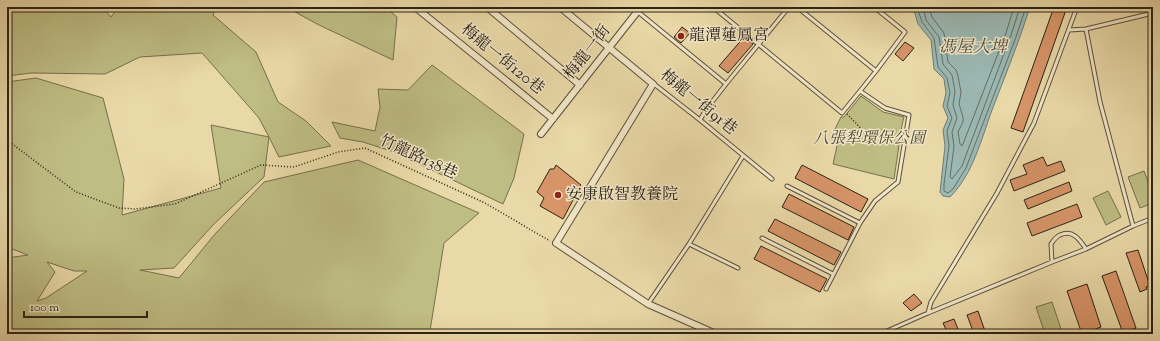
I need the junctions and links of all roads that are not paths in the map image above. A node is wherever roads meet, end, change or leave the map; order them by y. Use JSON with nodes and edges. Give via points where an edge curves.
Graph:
{"nodes":[{"id":1,"x":415,"y":7,"type":"edge"},
{"id":2,"x":487,"y":7,"type":"edge"},
{"id":3,"x":560,"y":7,"type":"edge"},
{"id":4,"x":632,"y":7,"type":"edge"},
{"id":5,"x":713,"y":7,"type":"edge"},
{"id":6,"x":789,"y":7,"type":"edge"},
{"id":7,"x":797,"y":7,"type":"edge"},
{"id":8,"x":874,"y":7,"type":"edge"},
{"id":9,"x":1077,"y":7,"type":"edge"},
{"id":10,"x":639,"y":9,"type":"edge"},
{"id":11,"x":1153,"y":13,"type":"edge"},
{"id":12,"x":1086,"y":28,"type":"junction"},
{"id":13,"x":1069,"y":30,"type":"junction"},
{"id":14,"x":758,"y":44,"type":"junction"},
{"id":15,"x":609,"y":47,"type":"junction"},
{"id":16,"x":876,"y":71,"type":"junction"},
{"id":17,"x":653,"y":84,"type":"junction"},
{"id":18,"x":726,"y":84,"type":"junction"},
{"id":19,"x":580,"y":85,"type":"junction"},
{"id":20,"x":860,"y":91,"type":"junction"},
{"id":21,"x":553,"y":119,"type":"junction"},
{"id":22,"x":700,"y":120,"type":"junction"},
{"id":23,"x":541,"y":134,"type":"dead end"},
{"id":24,"x":743,"y":156,"type":"junction"},
{"id":25,"x":772,"y":180,"type":"dead end"},
{"id":26,"x":787,"y":186,"type":"dead end"},
{"id":27,"x":1153,"y":218,"type":"edge"},
{"id":28,"x":860,"y":223,"type":"junction"},
{"id":29,"x":1133,"y":226,"type":"junction"},
{"id":30,"x":762,"y":238,"type":"dead end"},
{"id":31,"x":689,"y":244,"type":"junction"},
{"id":32,"x":1086,"y":249,"type":"junction"},
{"id":33,"x":1052,"y":262,"type":"junction"},
{"id":34,"x":738,"y":268,"type":"dead end"},
{"id":35,"x":833,"y":274,"type":"junction"},
{"id":36,"x":826,"y":289,"type":"dead end"},
{"id":37,"x":648,"y":304,"type":"junction"},
{"id":38,"x":928,"y":313,"type":"junction"},
{"id":39,"x":716,"y":334,"type":"edge"},
{"id":40,"x":880,"y":334,"type":"edge"}],
"edges":[{"from":1,"to":21,"type":"street","name":"梅龍一街120巷"},
{"from":2,"to":19,"type":"street"},
{"from":3,"to":15,"type":"street","name":"梅龍一街91巷"},
{"from":4,"to":10,"type":"lane"},
{"from":5,"to":14,"type":"lane"},
{"from":6,"to":14,"type":"lane"},
{"from":7,"to":16,"type":"lane"},
{"from":8,"to":16,"type":"lane","via":[[905,32]]},
{"from":9,"to":13,"type":"lane"},
{"from":10,"to":15,"type":"street","name":"梅龍一街"},
{"from":10,"to":18,"type":"lane"},
{"from":11,"to":12,"type":"lane"},
{"from":12,"to":13,"type":"lane"},
{"from":12,"to":29,"type":"lane","via":[[1100,102]]},
{"from":13,"to":38,"type":"lane","via":[[1034,123],[997,194],[931,302]]},
{"from":14,"to":18,"type":"lane"},
{"from":14,"to":20,"type":"lane","via":[[842,113]]},
{"from":15,"to":17,"type":"street","name":"梅龍一街91巷"},
{"from":15,"to":19,"type":"street","name":"梅龍一街"},
{"from":16,"to":20,"type":"lane"},
{"from":17,"to":22,"type":"lane","name":"梅龍一街91巷"},
{"from":17,"to":37,"type":"street","via":[[556,243]]},
{"from":18,"to":22,"type":"lane"},
{"from":19,"to":21,"type":"street","name":"梅龍一街"},
{"from":20,"to":28,"type":"lane","via":[[885,108],[909,115],[898,182],[875,201]]},
{"from":21,"to":23,"type":"street","name":"梅龍一街"},
{"from":22,"to":24,"type":"lane","name":"梅龍一街91巷"},
{"from":24,"to":25,"type":"lane","name":"梅龍一街91巷"},
{"from":24,"to":31,"type":"lane"},
{"from":26,"to":28,"type":"lane"},
{"from":27,"to":29,"type":"lane"},
{"from":28,"to":35,"type":"lane"},
{"from":29,"to":32,"type":"lane"},
{"from":30,"to":35,"type":"lane"},
{"from":31,"to":34,"type":"lane"},
{"from":31,"to":37,"type":"lane"},
{"from":32,"to":33,"type":"lane"},
{"from":32,"to":33,"type":"lane","via":[[1078,237],[1070,233],[1060,235],[1051,244]]},
{"from":33,"to":38,"type":"lane"},
{"from":35,"to":36,"type":"lane"},
{"from":37,"to":39,"type":"street"},
{"from":38,"to":40,"type":"lane"}]}
